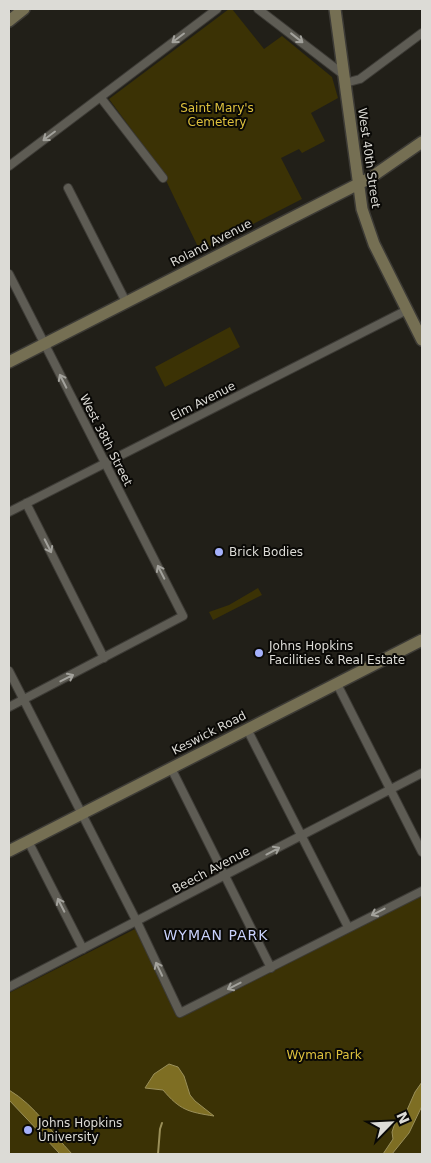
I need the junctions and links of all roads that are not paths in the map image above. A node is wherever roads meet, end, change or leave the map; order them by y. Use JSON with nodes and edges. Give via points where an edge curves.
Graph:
{"nodes":[{"id":1,"x":24,"y":9,"type":"edge"},
{"id":2,"x":217,"y":9,"type":"edge"},
{"id":3,"x":258,"y":9,"type":"edge"},
{"id":4,"x":335,"y":9,"type":"edge"},
{"id":5,"x":9,"y":21,"type":"edge"},
{"id":6,"x":422,"y":33,"type":"edge"},
{"id":7,"x":345,"y":79,"type":"junction"},
{"id":8,"x":101,"y":98,"type":"junction"},
{"id":9,"x":422,"y":142,"type":"edge"},
{"id":10,"x":9,"y":166,"type":"edge"},
{"id":11,"x":163,"y":178,"type":"dead end"},
{"id":12,"x":358,"y":183,"type":"junction"},
{"id":13,"x":68,"y":188,"type":"dead end"},
{"id":14,"x":9,"y":274,"type":"edge"},
{"id":15,"x":126,"y":302,"type":"junction"},
{"id":16,"x":407,"y":310,"type":"junction"},
{"id":17,"x":422,"y":340,"type":"edge"},
{"id":18,"x":44,"y":344,"type":"junction"},
{"id":19,"x":9,"y":362,"type":"edge"},
{"id":20,"x":105,"y":463,"type":"junction"},
{"id":21,"x":26,"y":503,"type":"junction"},
{"id":22,"x":9,"y":512,"type":"edge"},
{"id":23,"x":422,"y":640,"type":"edge"},
{"id":24,"x":104,"y":658,"type":"junction"},
{"id":25,"x":9,"y":671,"type":"edge"},
{"id":26,"x":337,"y":684,"type":"junction"},
{"id":27,"x":23,"y":700,"type":"junction"},
{"id":28,"x":9,"y":707,"type":"edge"},
{"id":29,"x":247,"y":730,"type":"junction"},
{"id":30,"x":171,"y":768,"type":"junction"},
{"id":31,"x":422,"y":773,"type":"edge"},
{"id":32,"x":390,"y":790,"type":"junction"},
{"id":33,"x":82,"y":815,"type":"junction"},
{"id":34,"x":301,"y":836,"type":"junction"},
{"id":35,"x":28,"y":841,"type":"junction"},
{"id":36,"x":9,"y":851,"type":"edge"},
{"id":37,"x":422,"y":852,"type":"edge"},
{"id":38,"x":226,"y":875,"type":"junction"},
{"id":39,"x":422,"y":891,"type":"edge"},
{"id":40,"x":137,"y":922,"type":"junction"},
{"id":41,"x":348,"y":928,"type":"junction"},
{"id":42,"x":83,"y":948,"type":"junction"},
{"id":43,"x":271,"y":968,"type":"junction"},
{"id":44,"x":9,"y":987,"type":"edge"}],
"edges":[{"from":1,"to":5,"type":"street"},
{"from":2,"to":8,"type":"street","one_way":true},
{"from":3,"to":7,"type":"street","one_way":true},
{"from":4,"to":7,"type":"street","name":"West 40th Street"},
{"from":6,"to":7,"type":"street","via":[[360,79]]},
{"from":7,"to":12,"type":"street","name":"West 40th Street"},
{"from":8,"to":10,"type":"street","one_way":true},
{"from":8,"to":11,"type":"street"},
{"from":9,"to":12,"type":"street","name":"Roland Avenue"},
{"from":12,"to":15,"type":"street","name":"Roland Avenue"},
{"from":12,"to":16,"type":"street","name":"West 40th Street","via":[[369,232]]},
{"from":13,"to":15,"type":"street"},
{"from":14,"to":18,"type":"street","name":"West 38th Street"},
{"from":15,"to":18,"type":"street","name":"Roland Avenue"},
{"from":16,"to":17,"type":"street","name":"West 40th Street"},
{"from":16,"to":20,"type":"street","name":"Elm Avenue"},
{"from":18,"to":19,"type":"street","name":"Roland Avenue"},
{"from":20,"to":18,"type":"street","name":"West 38th Street","one_way":true},
{"from":20,"to":21,"type":"street","name":"Elm Avenue"},
{"from":24,"to":20,"type":"street","name":"West 38th Street","one_way":true,"via":[[183,616]]},
{"from":21,"to":22,"type":"street","name":"Elm Avenue"},
{"from":21,"to":24,"type":"street","one_way":true},
{"from":23,"to":26,"type":"street","name":"Keswick Road"},
{"from":27,"to":24,"type":"street","one_way":true},
{"from":25,"to":27,"type":"street"},
{"from":26,"to":29,"type":"street","name":"Keswick Road"},
{"from":26,"to":32,"type":"street"},
{"from":27,"to":28,"type":"street"},
{"from":27,"to":33,"type":"street"},
{"from":29,"to":30,"type":"street","name":"Keswick Road"},
{"from":29,"to":34,"type":"street"},
{"from":30,"to":33,"type":"street","name":"Keswick Road"},
{"from":30,"to":38,"type":"street"},
{"from":31,"to":32,"type":"street","name":"Beech Avenue"},
{"from":32,"to":34,"type":"street","name":"Beech Avenue"},
{"from":32,"to":37,"type":"street"},
{"from":33,"to":35,"type":"street","name":"Keswick Road"},
{"from":33,"to":40,"type":"street"},
{"from":38,"to":34,"type":"street","name":"Beech Avenue","one_way":true},
{"from":34,"to":41,"type":"street"},
{"from":35,"to":36,"type":"street","name":"Keswick Road"},
{"from":42,"to":35,"type":"street","one_way":true},
{"from":38,"to":40,"type":"street","name":"Beech Avenue"},
{"from":38,"to":43,"type":"street"},
{"from":39,"to":41,"type":"street","one_way":true},
{"from":40,"to":42,"type":"street","name":"Beech Avenue"},
{"from":43,"to":40,"type":"street","one_way":true,"via":[[180,1013]]},
{"from":41,"to":43,"type":"street"},
{"from":42,"to":44,"type":"street","name":"Beech Avenue"}]}
